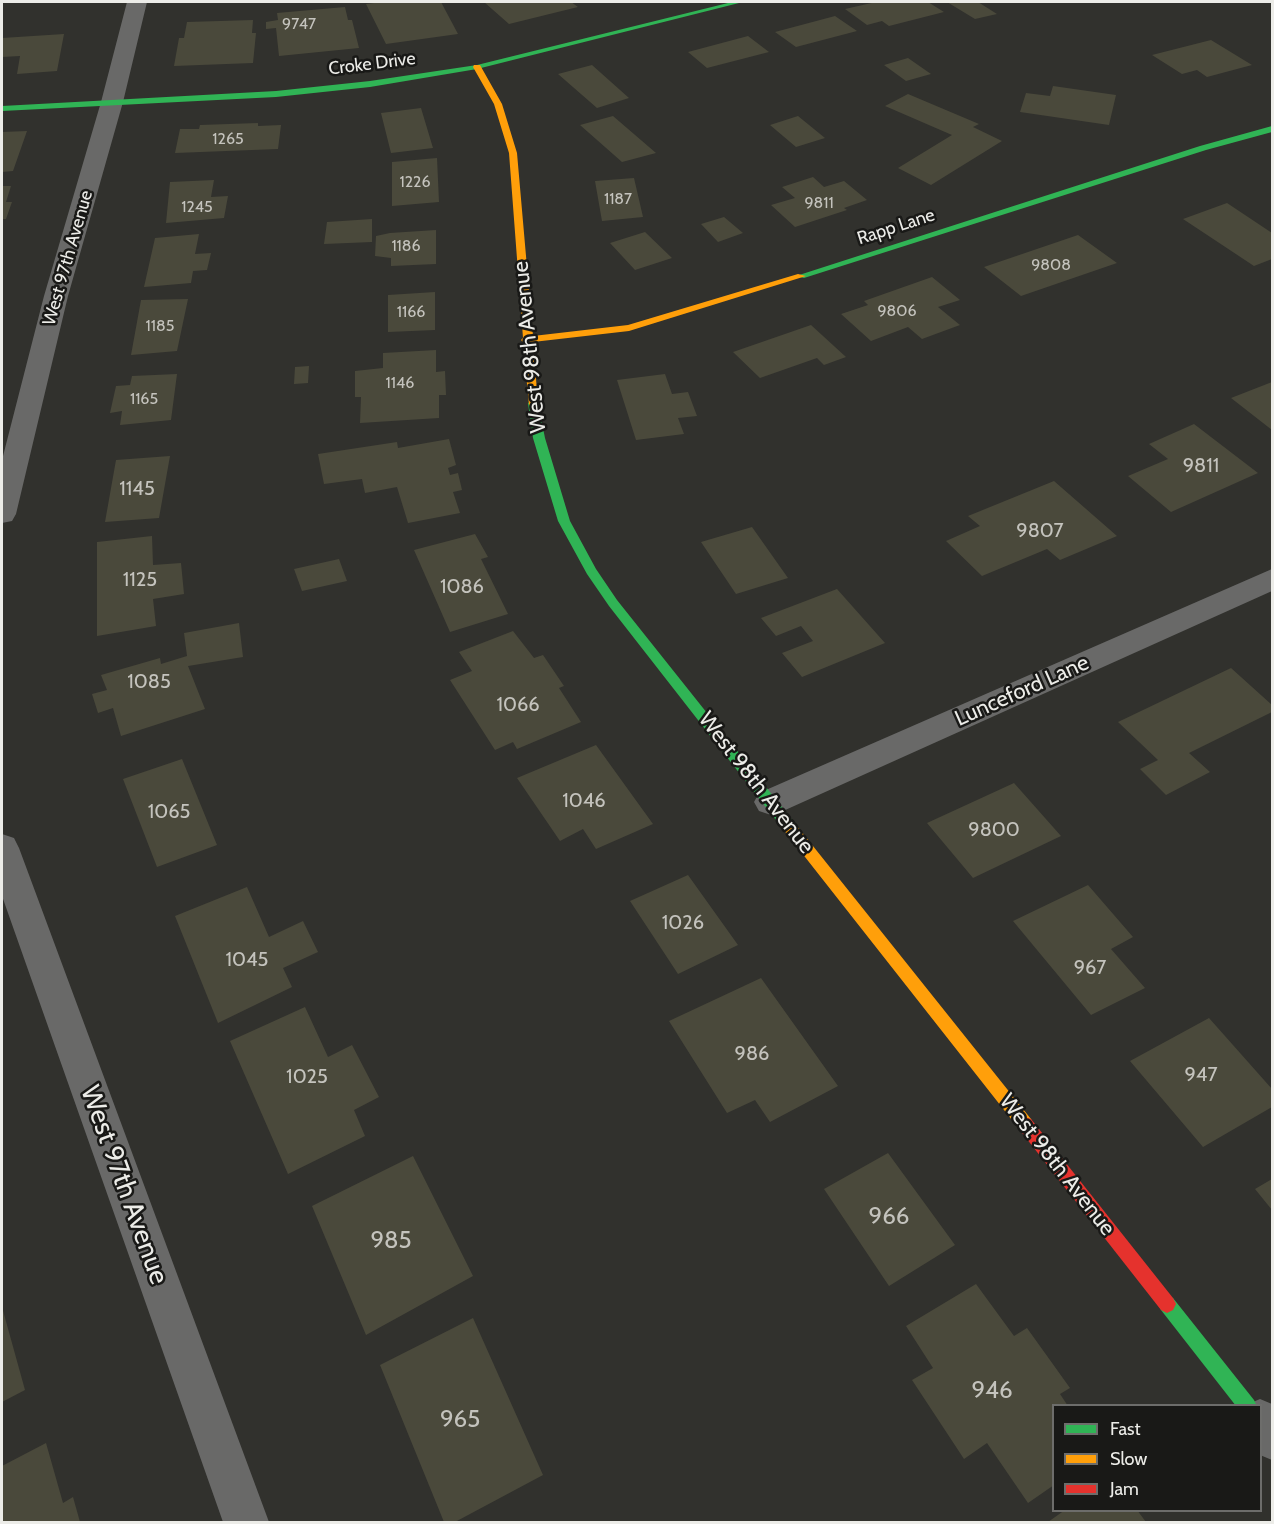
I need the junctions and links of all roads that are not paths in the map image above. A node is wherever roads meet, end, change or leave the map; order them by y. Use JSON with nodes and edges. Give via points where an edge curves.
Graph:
{"nodes":[{"id":1,"x":137,"y":2,"type":"edge"},
{"id":2,"x":739,"y":2,"type":"edge"},
{"id":3,"x":477,"y":67,"type":"junction"},
{"id":4,"x":112,"y":102,"type":"junction"},
{"id":5,"x":2,"y":109,"type":"edge"},
{"id":6,"x":1272,"y":129,"type":"edge"},
{"id":7,"x":526,"y":340,"type":"junction"},
{"id":8,"x":2,"y":514,"type":"edge"},
{"id":9,"x":1272,"y":579,"type":"edge"},
{"id":10,"x":771,"y":802,"type":"junction"},
{"id":11,"x":2,"y":848,"type":"edge"},
{"id":12,"x":1246,"y":1404,"type":"edge"},
{"id":13,"x":1262,"y":1424,"type":"edge"},
{"id":14,"x":1272,"y":1437,"type":"edge"},
{"id":15,"x":246,"y":1522,"type":"edge"}],
"edges":[{"from":1,"to":4,"type":"street","name":"West 97th Avenue"},
{"from":2,"to":3,"type":"street","name":"Croke Drive"},
{"from":3,"to":4,"type":"street","name":"Croke Drive","via":[[276,94]]},
{"from":3,"to":7,"type":"street","name":"West 98th Avenue","via":[[498,104],[513,153]]},
{"from":4,"to":5,"type":"street","name":"Croke Drive"},
{"from":4,"to":8,"type":"street","name":"West 97th Avenue","via":[[56,296]]},
{"from":6,"to":7,"type":"street","name":"Rapp Lane","via":[[668,318],[629,328]]},
{"from":7,"to":10,"type":"street","name":"West 98th Avenue","via":[[538,438],[564,521],[613,603]]},
{"from":9,"to":10,"type":"street","name":"Lunceford Lane"},
{"from":10,"to":12,"type":"street","name":"West 98th Avenue"},
{"from":11,"to":15,"type":"street","name":"West 97th Avenue"},
{"from":13,"to":14,"type":"street"}]}
